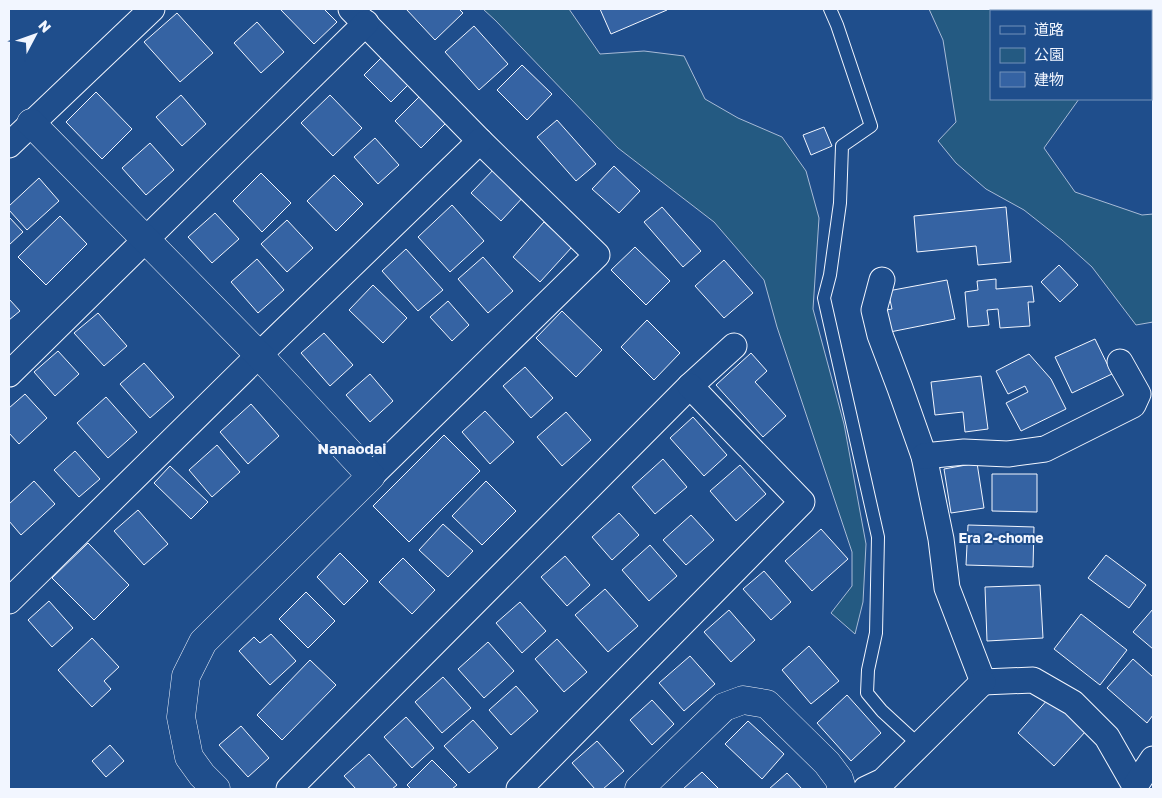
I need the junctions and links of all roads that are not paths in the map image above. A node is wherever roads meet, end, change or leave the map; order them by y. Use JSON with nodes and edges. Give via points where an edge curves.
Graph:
{"nodes":[{"id":1,"x":152,"y":9,"type":"edge"},
{"id":2,"x":830,"y":9,"type":"edge"},
{"id":3,"x":358,"y":16,"type":"edge"},
{"id":4,"x":31,"y":123,"type":"junction"},
{"id":5,"x":480,"y":141,"type":"junction"},
{"id":6,"x":9,"y":145,"type":"edge"},
{"id":7,"x":145,"y":240,"type":"junction"},
{"id":8,"x":882,"y":280,"type":"dead end"},
{"id":9,"x":734,"y":346,"type":"dead end"},
{"id":10,"x":259,"y":355,"type":"junction"},
{"id":11,"x":1120,"y":362,"type":"dead end"},
{"id":12,"x":9,"y":374,"type":"edge"},
{"id":13,"x":690,"y":386,"type":"junction"},
{"id":14,"x":924,"y":456,"type":"junction"},
{"id":15,"x":370,"y":476,"type":"junction"},
{"id":16,"x":9,"y":601,"type":"edge"},
{"id":17,"x":983,"y":682,"type":"junction"},
{"id":18,"x":919,"y":745,"type":"junction"},
{"id":19,"x":1153,"y":759,"type":"edge"},
{"id":20,"x":1135,"y":788,"type":"edge"},
{"id":21,"x":216,"y":789,"type":"edge"},
{"id":22,"x":288,"y":789,"type":"edge"},
{"id":23,"x":519,"y":789,"type":"edge"},
{"id":24,"x":639,"y":789,"type":"edge"},
{"id":25,"x":842,"y":789,"type":"edge"},
{"id":26,"x":866,"y":789,"type":"edge"}],
"edges":[{"from":1,"to":4,"type":"street"},
{"from":2,"to":18,"type":"lane","via":[[871,126],[842,146],[840,203],[824,298],[878,537],[876,633],[867,693]]},
{"from":3,"to":5,"type":"street"},
{"from":3,"to":7,"type":"street"},
{"from":4,"to":6,"type":"street"},
{"from":4,"to":7,"type":"street"},
{"from":5,"to":10,"type":"street"},
{"from":5,"to":15,"type":"street","via":[[597,254]]},
{"from":7,"to":10,"type":"street"},
{"from":7,"to":12,"type":"street"},
{"from":8,"to":14,"type":"street","via":[[874,310]]},
{"from":9,"to":13,"type":"street"},
{"from":10,"to":15,"type":"street"},
{"from":10,"to":16,"type":"street"},
{"from":11,"to":14,"type":"street","via":[[1138,394],[1133,405],[1045,449],[1008,454],[964,452]]},
{"from":13,"to":22,"type":"street"},
{"from":13,"to":23,"type":"street","via":[[802,502]]},
{"from":14,"to":17,"type":"street","via":[[941,539],[947,588]]},
{"from":15,"to":21,"type":"street","via":[[203,642],[186,676],[181,717],[189,757]]},
{"from":17,"to":18,"type":"street"},
{"from":17,"to":20,"type":"street","via":[[1033,680],[1073,703],[1107,737]]},
{"from":18,"to":26,"type":"street","via":[[883,781]]},
{"from":19,"to":20,"type":"street"},
{"from":24,"to":25,"type":"street","via":[[724,707],[743,700],[767,704],[827,763]]}]}
